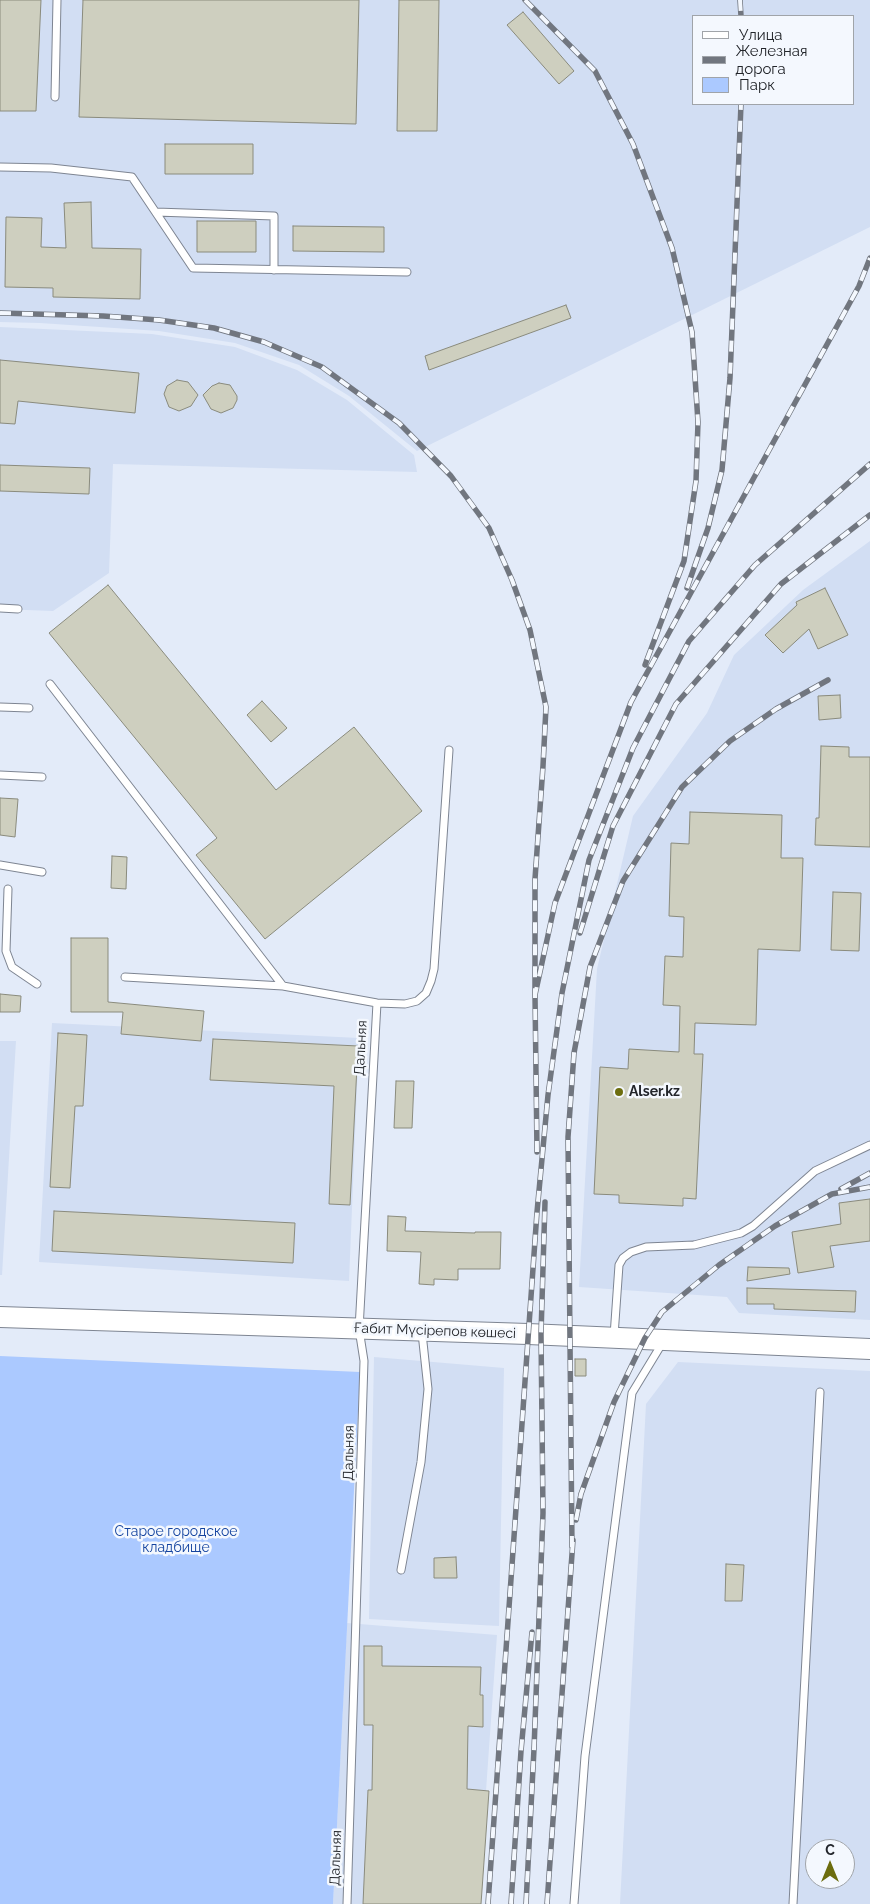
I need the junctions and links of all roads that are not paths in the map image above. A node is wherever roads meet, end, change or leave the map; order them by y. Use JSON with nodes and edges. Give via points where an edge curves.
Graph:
{"nodes":[{"id":1,"x":56,"y":0,"type":"edge"},
{"id":2,"x":55,"y":98,"type":"dead end"},
{"id":3,"x":0,"y":167,"type":"edge"},
{"id":4,"x":156,"y":212,"type":"junction"},
{"id":5,"x":274,"y":270,"type":"junction"},
{"id":6,"x":407,"y":272,"type":"dead end"},
{"id":7,"x":0,"y":608,"type":"edge"},
{"id":8,"x":18,"y":609,"type":"dead end"},
{"id":9,"x":50,"y":684,"type":"dead end"},
{"id":10,"x":0,"y":707,"type":"edge"},
{"id":11,"x":29,"y":708,"type":"dead end"},
{"id":12,"x":449,"y":750,"type":"dead end"},
{"id":13,"x":0,"y":775,"type":"edge"},
{"id":14,"x":42,"y":777,"type":"dead end"},
{"id":15,"x":0,"y":865,"type":"edge"},
{"id":16,"x":42,"y":872,"type":"dead end"},
{"id":17,"x":8,"y":889,"type":"dead end"},
{"id":18,"x":124,"y":977,"type":"dead end"},
{"id":19,"x":38,"y":984,"type":"dead end"},
{"id":20,"x":282,"y":986,"type":"junction"},
{"id":21,"x":377,"y":1003,"type":"junction"},
{"id":22,"x":870,"y":1146,"type":"edge"},
{"id":23,"x":0,"y":1317,"type":"edge"},
{"id":24,"x":359,"y":1329,"type":"junction"},
{"id":25,"x":422,"y":1331,"type":"junction"},
{"id":26,"x":614,"y":1337,"type":"junction"},
{"id":27,"x":664,"y":1339,"type":"junction"},
{"id":28,"x":870,"y":1349,"type":"edge"},
{"id":29,"x":820,"y":1392,"type":"dead end"},
{"id":30,"x":401,"y":1570,"type":"dead end"},
{"id":31,"x":347,"y":1904,"type":"edge"},
{"id":32,"x":574,"y":1904,"type":"edge"},
{"id":33,"x":793,"y":1904,"type":"edge"}],
"edges":[{"from":1,"to":2,"type":"lane"},
{"from":3,"to":4,"type":"lane","via":[[52,168],[132,177]]},
{"from":4,"to":5,"type":"lane","via":[[193,268]]},
{"from":4,"to":5,"type":"lane","via":[[274,216]]},
{"from":5,"to":6,"type":"lane"},
{"from":7,"to":8,"type":"lane"},
{"from":9,"to":20,"type":"lane"},
{"from":10,"to":11,"type":"lane"},
{"from":12,"to":21,"type":"lane","via":[[431,981],[417,1001]]},
{"from":13,"to":14,"type":"lane"},
{"from":15,"to":16,"type":"lane"},
{"from":17,"to":19,"type":"lane","via":[[6,951],[12,967]]},
{"from":18,"to":20,"type":"lane"},
{"from":20,"to":21,"type":"lane"},
{"from":21,"to":24,"type":"lane","name":"Дальняя"},
{"from":22,"to":26,"type":"lane","via":[[814,1171],[741,1233],[702,1244],[646,1247],[631,1252],[623,1258],[620,1266]]},
{"from":23,"to":24,"type":"main road","name":"Ғабит Мүсірепов көшесі"},
{"from":24,"to":25,"type":"main road","name":"Ғабит Мүсірепов көшесі"},
{"from":24,"to":31,"type":"lane","name":"Дальняя","via":[[364,1361]]},
{"from":25,"to":26,"type":"main road","name":"Ғабит Мүсірепов көшесі"},
{"from":25,"to":30,"type":"lane","via":[[428,1389],[421,1462]]},
{"from":26,"to":27,"type":"main road","name":"Ғабит Мүсірепов көшесі"},
{"from":27,"to":28,"type":"main road","name":"Ғабит Мүсірепов көшесі"},
{"from":27,"to":32,"type":"lane","via":[[632,1393],[585,1756]]},
{"from":29,"to":33,"type":"lane"}]}
